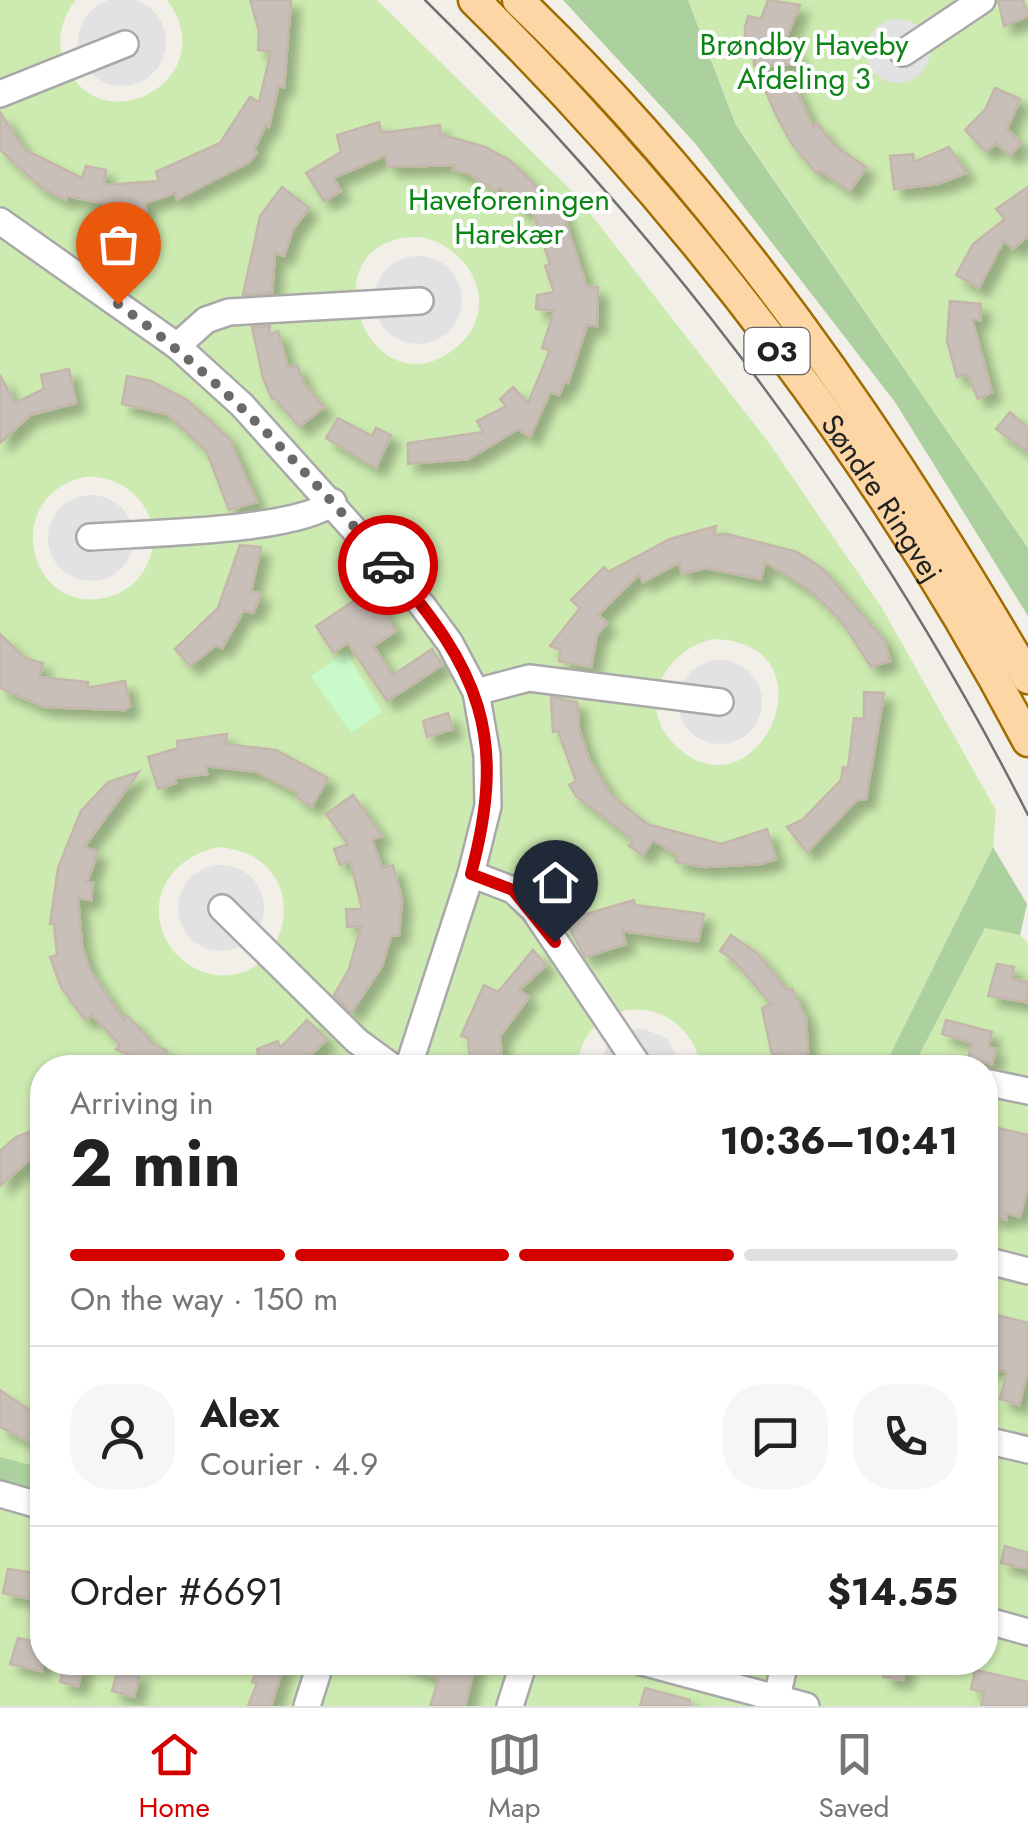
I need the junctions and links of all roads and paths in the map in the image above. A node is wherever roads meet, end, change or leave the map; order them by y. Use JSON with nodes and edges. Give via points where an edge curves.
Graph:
{"nodes":[{"id":1,"x":474,"y":0,"type":"edge"},
{"id":2,"x":518,"y":0,"type":"edge"},
{"id":3,"x":982,"y":0,"type":"edge"},
{"id":4,"x":125,"y":44,"type":"dead end"},
{"id":5,"x":903,"y":52,"type":"dead end"},
{"id":6,"x":0,"y":94,"type":"edge"},
{"id":7,"x":0,"y":220,"type":"edge"},
{"id":8,"x":420,"y":301,"type":"dead end"},
{"id":9,"x":177,"y":346,"type":"junction"},
{"id":10,"x":332,"y":502,"type":"junction"},
{"id":11,"x":90,"y":537,"type":"dead end"},
{"id":12,"x":1028,"y":678,"type":"edge"},
{"id":13,"x":476,"y":692,"type":"junction"},
{"id":14,"x":720,"y":702,"type":"dead end"},
{"id":15,"x":1028,"y":741,"type":"edge"},
{"id":16,"x":471,"y":874,"type":"junction"},
{"id":17,"x":222,"y":908,"type":"dead end"},
{"id":18,"x":376,"y":1055,"type":"edge"},
{"id":19,"x":412,"y":1055,"type":"edge"},
{"id":20,"x":631,"y":1055,"type":"edge"},
{"id":21,"x":998,"y":1085,"type":"edge"},
{"id":22,"x":1028,"y":1091,"type":"edge"},
{"id":23,"x":998,"y":1263,"type":"edge"},
{"id":24,"x":1028,"y":1271,"type":"edge"},
{"id":25,"x":998,"y":1443,"type":"edge"},
{"id":26,"x":1028,"y":1450,"type":"edge"},
{"id":27,"x":0,"y":1494,"type":"edge"},
{"id":28,"x":30,"y":1503,"type":"edge"},
{"id":29,"x":998,"y":1624,"type":"edge"},
{"id":30,"x":1028,"y":1632,"type":"edge"},
{"id":31,"x":317,"y":1675,"type":"edge"},
{"id":32,"x":520,"y":1675,"type":"edge"},
{"id":33,"x":686,"y":1675,"type":"edge"},
{"id":34,"x":782,"y":1675,"type":"edge"},
{"id":35,"x":776,"y":1702,"type":"edge"},
{"id":36,"x":307,"y":1706,"type":"edge"},
{"id":37,"x":510,"y":1706,"type":"edge"},
{"id":38,"x":806,"y":1706,"type":"edge"}],
"edges":[{"from":1,"to":15,"type":"main road","name":"Søndre Ringvej","number":"O3","via":[[705,256],[816,402],[932,576]]},
{"from":2,"to":12,"type":"main road","name":"Søndre Ringvej","number":"O3","via":[[648,137],[798,322],[954,550]]},
{"from":3,"to":5,"type":"street"},
{"from":4,"to":6,"type":"street"},
{"from":7,"to":9,"type":"street"},
{"from":8,"to":9,"type":"street","via":[[229,312],[206,320]]},
{"from":9,"to":10,"type":"street"},
{"from":10,"to":11,"type":"street","via":[[277,522]]},
{"from":10,"to":13,"type":"street","via":[[422,605]]},
{"from":13,"to":14,"type":"street","via":[[530,678]]},
{"from":13,"to":16,"type":"street","via":[[488,806]]},
{"from":16,"to":19,"type":"street"},
{"from":16,"to":20,"type":"street","via":[[513,890],[534,910]]},
{"from":17,"to":18,"type":"street"},
{"from":21,"to":22,"type":"street"},
{"from":23,"to":24,"type":"street"},
{"from":25,"to":26,"type":"street"},
{"from":27,"to":28,"type":"street"},
{"from":29,"to":30,"type":"street"},
{"from":31,"to":36,"type":"street"},
{"from":32,"to":37,"type":"street"},
{"from":33,"to":35,"type":"street"},
{"from":34,"to":35,"type":"street"},
{"from":35,"to":38,"type":"street"}]}
